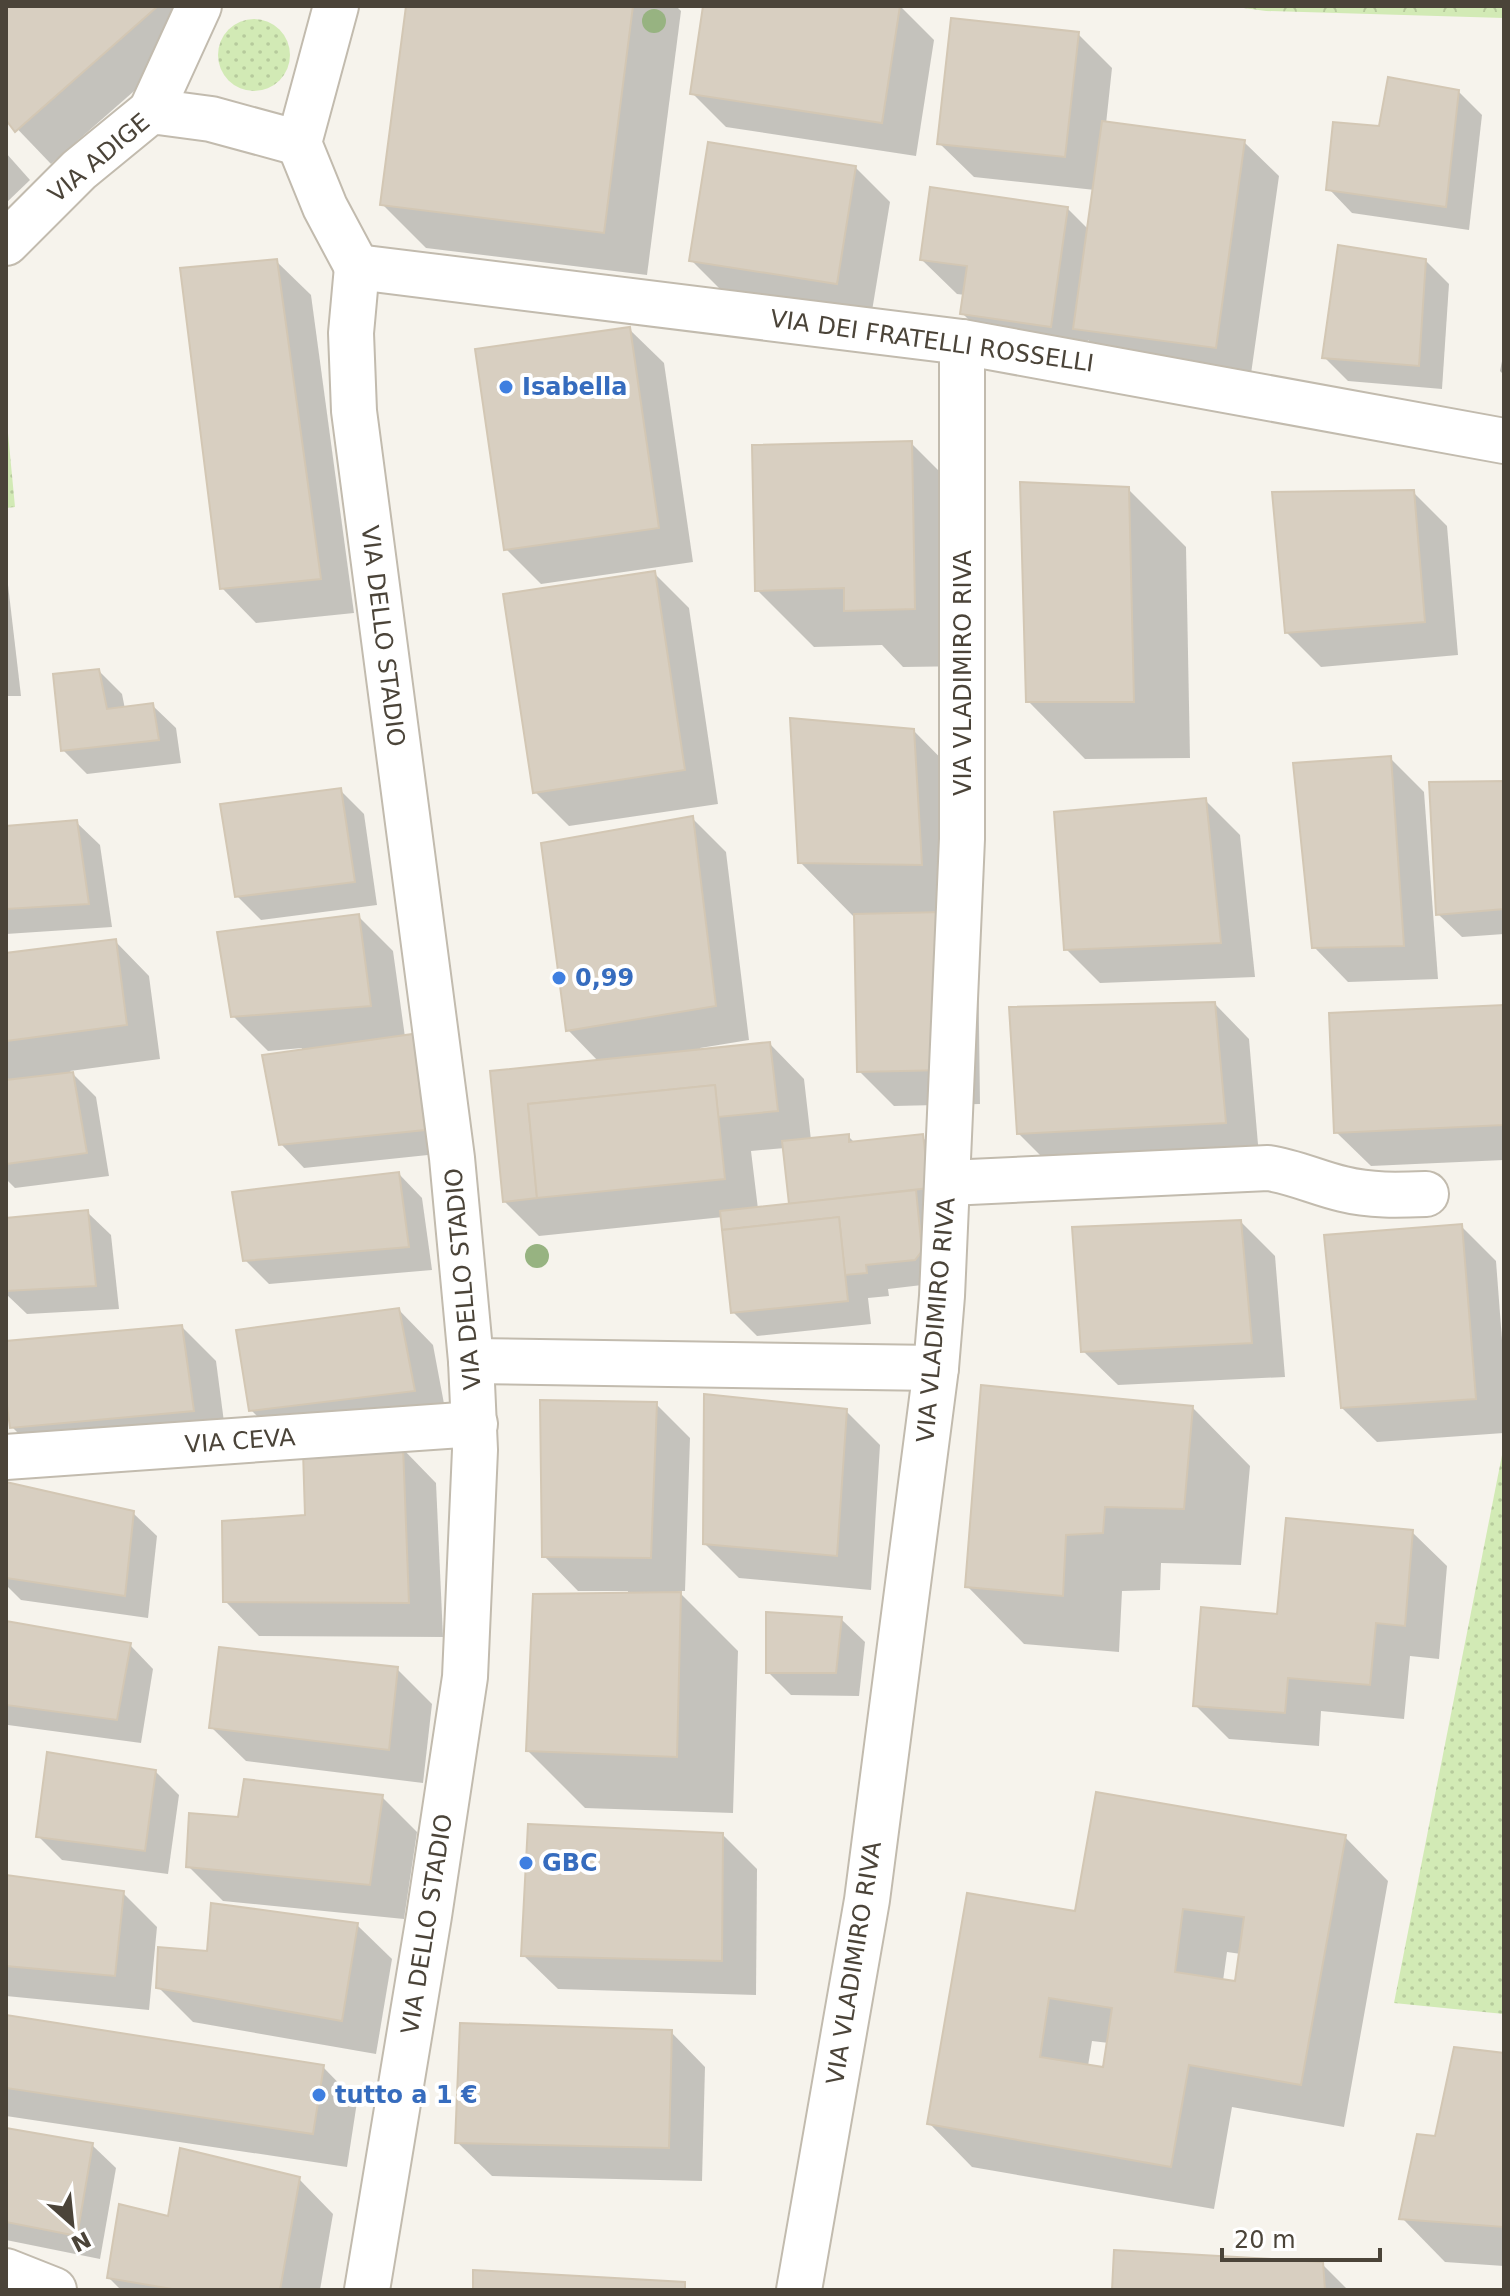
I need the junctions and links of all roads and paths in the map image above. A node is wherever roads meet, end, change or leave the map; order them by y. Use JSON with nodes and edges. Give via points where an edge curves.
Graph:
{"nodes":[{"id":1,"x":199,"y":6,"type":"edge"},
{"id":2,"x":321,"y":16,"type":"edge"},
{"id":3,"x":151,"y":111,"type":"junction"},
{"id":4,"x":299,"y":143,"type":"junction"},
{"id":5,"x":6,"y":243,"type":"edge"},
{"id":6,"x":357,"y":267,"type":"junction"},
{"id":7,"x":962,"y":342,"type":"junction"},
{"id":8,"x":1504,"y":441,"type":"edge"},
{"id":9,"x":948,"y":1183,"type":"junction"},
{"id":10,"x":1426,"y":1194,"type":"dead end"},
{"id":11,"x":471,"y":1361,"type":"junction"},
{"id":12,"x":936,"y":1368,"type":"junction"},
{"id":13,"x":475,"y":1424,"type":"junction"},
{"id":14,"x":6,"y":1457,"type":"edge"},
{"id":15,"x":6,"y":2271,"type":"edge"},
{"id":16,"x":54,"y":2290,"type":"edge"},
{"id":17,"x":367,"y":2290,"type":"edge"},
{"id":18,"x":799,"y":2290,"type":"edge"}],
"edges":[{"from":1,"to":3,"type":"street"},
{"from":2,"to":4,"type":"street"},
{"from":3,"to":4,"type":"street","name":"VIA ADIGE","via":[[211,119]]},
{"from":3,"to":5,"type":"street","name":"VIA ADIGE","via":[[79,170]]},
{"from":4,"to":6,"type":"street"},
{"from":6,"to":7,"type":"street","name":"VIA DEI FRATELLI ROSSELLI"},
{"from":6,"to":11,"type":"street","name":"VIA DELLO STADIO","via":[[351,333],[354,411],[452,1158]]},
{"from":7,"to":8,"type":"street","name":"VIA DEI FRATELLI ROSSELLI"},
{"from":7,"to":9,"type":"street","name":"VIA VLADIMIRO RIVA","via":[[962,839]]},
{"from":9,"to":10,"type":"street","via":[[1268,1168],[1362,1193]]},
{"from":9,"to":12,"type":"street","name":"VIA VLADIMIRO RIVA"},
{"from":11,"to":12,"type":"street"},
{"from":11,"to":13,"type":"street","name":"VIA DELLO STADIO"},
{"from":12,"to":18,"type":"street","name":"VIA VLADIMIRO RIVA","via":[[867,1900]]},
{"from":13,"to":14,"type":"street","name":"VIA CEVA"},
{"from":13,"to":17,"type":"street","name":"VIA DELLO STADIO","via":[[465,1677]]},
{"from":15,"to":16,"type":"street"}]}
